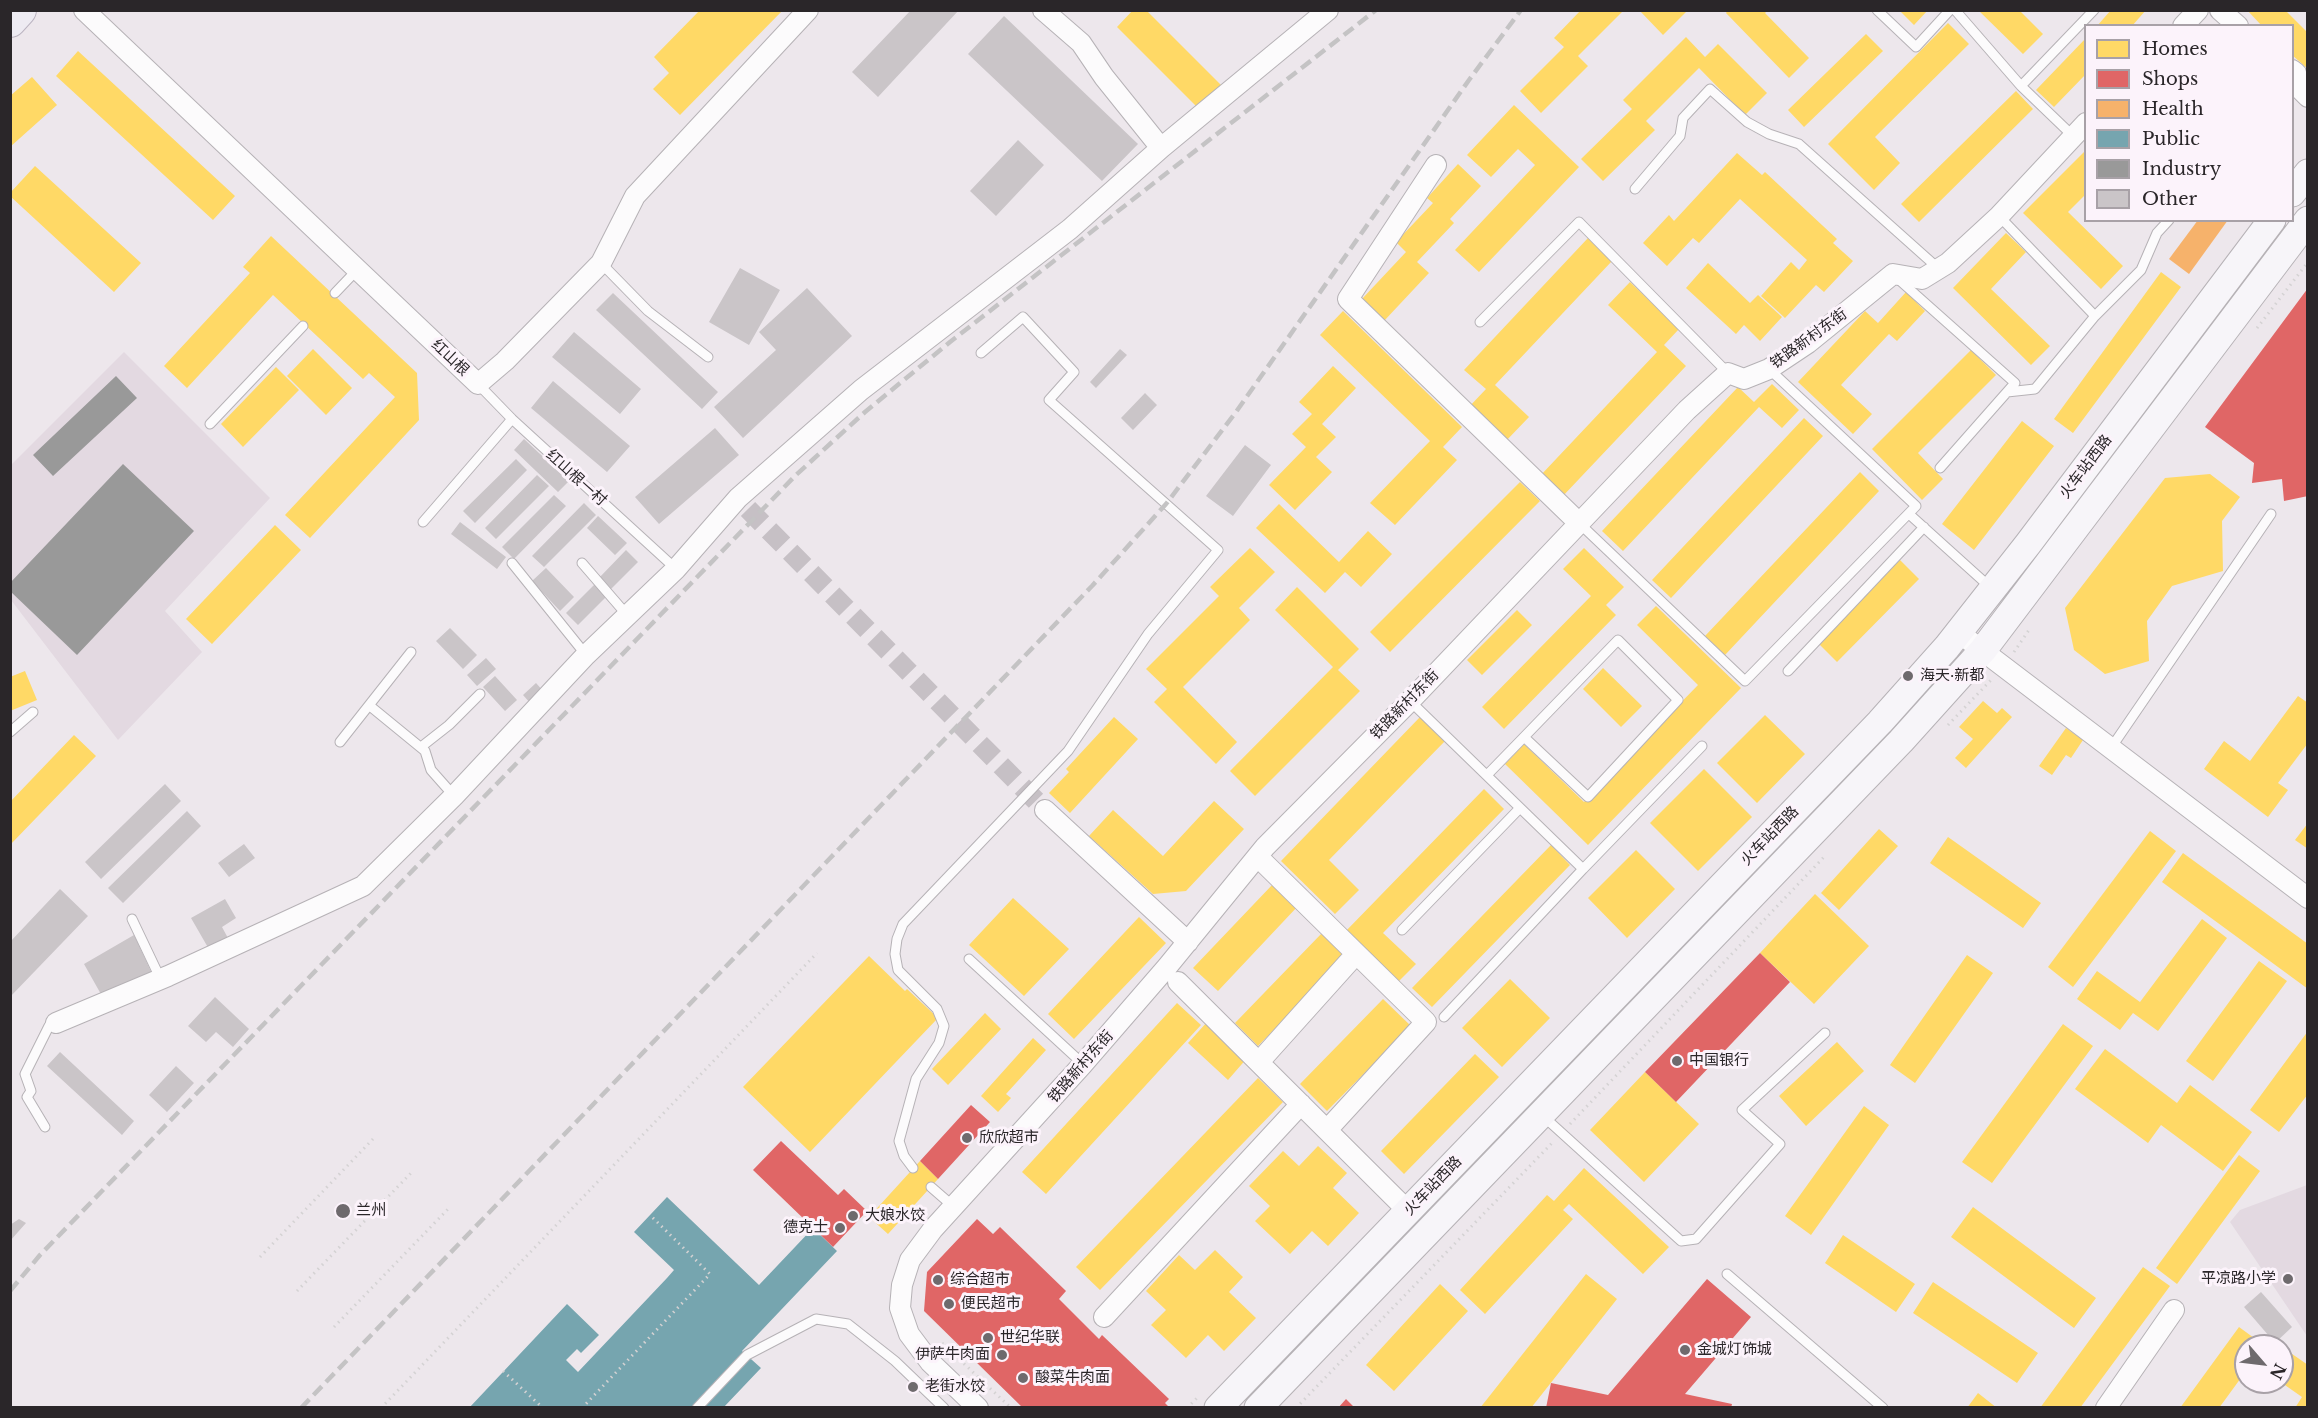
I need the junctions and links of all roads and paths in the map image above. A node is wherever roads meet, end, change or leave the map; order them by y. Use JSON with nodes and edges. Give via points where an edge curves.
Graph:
{"nodes":[{"id":1,"x":20,"y":10,"type":"edge"},
{"id":2,"x":84,"y":10,"type":"edge"},
{"id":3,"x":808,"y":10,"type":"edge"},
{"id":4,"x":1043,"y":10,"type":"edge"},
{"id":5,"x":1328,"y":10,"type":"edge"},
{"id":6,"x":1877,"y":10,"type":"edge"},
{"id":7,"x":1950,"y":10,"type":"edge"},
{"id":8,"x":1955,"y":10,"type":"edge"},
{"id":9,"x":2094,"y":10,"type":"edge"},
{"id":10,"x":2198,"y":10,"type":"edge"},
{"id":11,"x":2220,"y":10,"type":"edge"},
{"id":12,"x":10,"y":21,"type":"edge"},
{"id":13,"x":2185,"y":24,"type":"edge"},
{"id":14,"x":2236,"y":24,"type":"edge"},
{"id":15,"x":2294,"y":74,"type":"edge"},
{"id":16,"x":2021,"y":86,"type":"junction"},
{"id":17,"x":2307,"y":97,"type":"edge"},
{"id":18,"x":2079,"y":129,"type":"edge"},
{"id":19,"x":1161,"y":148,"type":"junction"},
{"id":20,"x":1436,"y":165,"type":"dead end"},
{"id":21,"x":2307,"y":173,"type":"edge"},
{"id":22,"x":1635,"y":189,"type":"dead end"},
{"id":23,"x":2294,"y":190,"type":"edge"},
{"id":24,"x":2000,"y":216,"type":"junction"},
{"id":25,"x":2307,"y":220,"type":"edge"},
{"id":26,"x":2167,"y":222,"type":"edge"},
{"id":27,"x":2269,"y":222,"type":"edge"},
{"id":28,"x":601,"y":263,"type":"junction"},
{"id":29,"x":1939,"y":269,"type":"junction"},
{"id":30,"x":356,"y":271,"type":"junction"},
{"id":31,"x":1893,"y":274,"type":"junction"},
{"id":32,"x":335,"y":293,"type":"dead end"},
{"id":33,"x":2095,"y":316,"type":"junction"},
{"id":34,"x":1480,"y":322,"type":"dead end"},
{"id":35,"x":303,"y":326,"type":"dead end"},
{"id":36,"x":981,"y":353,"type":"dead end"},
{"id":37,"x":708,"y":357,"type":"dead end"},
{"id":38,"x":1769,"y":369,"type":"junction"},
{"id":39,"x":1728,"y":373,"type":"junction"},
{"id":40,"x":478,"y":384,"type":"junction"},
{"id":41,"x":2007,"y":392,"type":"junction"},
{"id":42,"x":512,"y":419,"type":"junction"},
{"id":43,"x":210,"y":424,"type":"dead end"},
{"id":44,"x":1940,"y":468,"type":"dead end"},
{"id":45,"x":1909,"y":514,"type":"junction"},
{"id":46,"x":2271,"y":514,"type":"dead end"},
{"id":47,"x":423,"y":522,"type":"dead end"},
{"id":48,"x":1579,"y":523,"type":"junction"},
{"id":49,"x":1924,"y":526,"type":"junction"},
{"id":50,"x":512,"y":563,"type":"dead end"},
{"id":51,"x":582,"y":563,"type":"dead end"},
{"id":52,"x":676,"y":569,"type":"junction"},
{"id":53,"x":1992,"y":589,"type":"junction"},
{"id":54,"x":627,"y":615,"type":"junction"},
{"id":55,"x":1958,"y":632,"type":"junction"},
{"id":56,"x":1983,"y":650,"type":"junction"},
{"id":57,"x":411,"y":652,"type":"dead end"},
{"id":58,"x":586,"y":655,"type":"junction"},
{"id":59,"x":1788,"y":671,"type":"dead end"},
{"id":60,"x":480,"y":694,"type":"dead end"},
{"id":61,"x":1410,"y":701,"type":"junction"},
{"id":62,"x":370,"y":705,"type":"junction"},
{"id":63,"x":33,"y":711,"type":"dead end"},
{"id":64,"x":10,"y":732,"type":"edge"},
{"id":65,"x":1524,"y":737,"type":"junction"},
{"id":66,"x":340,"y":742,"type":"dead end"},
{"id":67,"x":1702,"y":746,"type":"dead end"},
{"id":68,"x":421,"y":747,"type":"junction"},
{"id":69,"x":2111,"y":748,"type":"junction"},
{"id":70,"x":1486,"y":775,"type":"junction"},
{"id":71,"x":454,"y":796,"type":"junction"},
{"id":72,"x":1520,"y":808,"type":"junction"},
{"id":73,"x":1045,"y":810,"type":"tunnel mouth"},
{"id":74,"x":1258,"y":857,"type":"junction"},
{"id":75,"x":1583,"y":869,"type":"junction"},
{"id":76,"x":2307,"y":898,"type":"edge"},
{"id":77,"x":132,"y":919,"type":"dead end"},
{"id":78,"x":1402,"y":930,"type":"dead end"},
{"id":79,"x":1188,"y":942,"type":"junction"},
{"id":80,"x":817,"y":953,"type":"dead end"},
{"id":81,"x":1356,"y":954,"type":"junction"},
{"id":82,"x":969,"y":959,"type":"dead end"},
{"id":83,"x":161,"y":980,"type":"junction"},
{"id":84,"x":1178,"y":982,"type":"dead end"},
{"id":85,"x":1444,"y":1017,"type":"dead end"},
{"id":86,"x":56,"y":1023,"type":"joint"},
{"id":87,"x":1824,"y":1033,"type":"dead end"},
{"id":88,"x":1259,"y":1062,"type":"junction"},
{"id":89,"x":1083,"y":1064,"type":"junction"},
{"id":90,"x":1301,"y":1104,"type":"junction"},
{"id":91,"x":1541,"y":1115,"type":"junction"},
{"id":92,"x":45,"y":1127,"type":"dead end"},
{"id":93,"x":1327,"y":1130,"type":"junction"},
{"id":94,"x":373,"y":1138,"type":"dead end"},
{"id":95,"x":913,"y":1168,"type":"dead end"},
{"id":96,"x":412,"y":1172,"type":"dead end"},
{"id":97,"x":931,"y":1187,"type":"dead end"},
{"id":98,"x":450,"y":1207,"type":"dead end"},
{"id":99,"x":954,"y":1207,"type":"junction"},
{"id":100,"x":1408,"y":1211,"type":"junction"},
{"id":101,"x":650,"y":1215,"type":"dead end"},
{"id":102,"x":260,"y":1257,"type":"dead end"},
{"id":103,"x":1727,"y":1274,"type":"dead end"},
{"id":104,"x":297,"y":1291,"type":"dead end"},
{"id":105,"x":2174,"y":1310,"type":"dead end"},
{"id":106,"x":1104,"y":1317,"type":"dead end"},
{"id":107,"x":334,"y":1327,"type":"dead end"},
{"id":108,"x":935,"y":1337,"type":"dead end"},
{"id":109,"x":503,"y":1371,"type":"dead end"},
{"id":110,"x":381,"y":1407,"type":"edge"},
{"id":111,"x":543,"y":1407,"type":"edge"},
{"id":112,"x":582,"y":1407,"type":"edge"},
{"id":113,"x":697,"y":1407,"type":"edge"},
{"id":114,"x":944,"y":1407,"type":"edge"},
{"id":115,"x":978,"y":1407,"type":"edge"},
{"id":116,"x":1011,"y":1407,"type":"edge"},
{"id":117,"x":1218,"y":1407,"type":"edge"},
{"id":118,"x":1258,"y":1407,"type":"edge"},
{"id":119,"x":1883,"y":1407,"type":"edge"},
{"id":120,"x":2106,"y":1407,"type":"edge"}],
"edges":[{"from":1,"to":12,"type":"highway"},
{"from":2,"to":30,"type":"street","name":"红山根"},
{"from":3,"to":28,"type":"street","name":"红山根","via":[[635,196]]},
{"from":4,"to":19,"type":"street","via":[[1081,43]]},
{"from":5,"to":19,"type":"street"},
{"from":6,"to":7,"type":"lane","via":[[1916,47]]},
{"from":8,"to":16,"type":"lane"},
{"from":9,"to":16,"type":"lane"},
{"from":10,"to":13,"type":"street"},
{"from":11,"to":14,"type":"street"},
{"from":15,"to":17,"type":"street"},
{"from":16,"to":18,"type":"lane"},
{"from":18,"to":24,"type":"street"},
{"from":19,"to":52,"type":"street","via":[[1070,229],[861,390]]},
{"from":20,"to":48,"type":"street","via":[[1348,298]]},
{"from":21,"to":23,"type":"main road"},
{"from":22,"to":29,"type":"lane","via":[[1680,136],[1683,118],[1710,89],[1747,122],[1799,144]]},
{"from":24,"to":29,"type":"street"},
{"from":24,"to":33,"type":"lane"},
{"from":25,"to":56,"type":"main road","name":"火车站西路"},
{"from":26,"to":33,"type":"lane","via":[[2157,233],[2141,270]]},
{"from":27,"to":53,"type":"main road","name":"火车站西路"},
{"from":28,"to":37,"type":"lane","via":[[648,311]]},
{"from":28,"to":40,"type":"street","name":"红山根"},
{"from":29,"to":31,"type":"street","via":[[1922,279]]},
{"from":30,"to":32,"type":"lane"},
{"from":30,"to":40,"type":"street","name":"红山根"},
{"from":31,"to":38,"type":"street","name":"铁路新村东街","via":[[1808,343]]},
{"from":31,"to":41,"type":"lane","via":[[2015,383]]},
{"from":33,"to":41,"type":"lane","via":[[2035,389]]},
{"from":34,"to":39,"type":"lane","via":[[1579,222]]},
{"from":35,"to":43,"type":"lane"},
{"from":36,"to":95,"type":"lane","via":[[1023,317],[1074,372],[1048,400],[1218,550],[1148,634],[1068,751],[903,924],[895,954],[898,970],[937,1009],[944,1026],[939,1043],[916,1079],[899,1141]]},
{"from":38,"to":39,"type":"street","name":"铁路新村东街","via":[[1744,379]]},
{"from":38,"to":45,"type":"lane","via":[[1916,506]]},
{"from":39,"to":48,"type":"street","name":"铁路新村东街","via":[[1687,410]]},
{"from":40,"to":42,"type":"lane","name":"红山根一村"},
{"from":41,"to":44,"type":"lane"},
{"from":42,"to":47,"type":"lane"},
{"from":42,"to":52,"type":"lane","name":"红山根一村"},
{"from":45,"to":48,"type":"lane","via":[[1745,681]]},
{"from":45,"to":49,"type":"lane"},
{"from":46,"to":69,"type":"lane"},
{"from":48,"to":61,"type":"street","name":"铁路新村东街"},
{"from":49,"to":53,"type":"lane"},
{"from":49,"to":59,"type":"lane"},
{"from":50,"to":58,"type":"lane"},
{"from":51,"to":54,"type":"lane"},
{"from":52,"to":54,"type":"street"},
{"from":53,"to":55,"type":"main road","name":"火车站西路"},
{"from":54,"to":58,"type":"street"},
{"from":55,"to":56,"type":"street"},
{"from":55,"to":100,"type":"main road","name":"火车站西路","via":[[1880,722]]},
{"from":56,"to":69,"type":"street"},
{"from":56,"to":91,"type":"main road","name":"火车站西路","via":[[1901,741]]},
{"from":57,"to":62,"type":"lane"},
{"from":58,"to":71,"type":"street"},
{"from":60,"to":68,"type":"lane"},
{"from":61,"to":70,"type":"lane"},
{"from":61,"to":74,"type":"street","name":"铁路新村东街"},
{"from":62,"to":66,"type":"lane"},
{"from":62,"to":68,"type":"lane"},
{"from":63,"to":64,"type":"lane"},
{"from":65,"to":65,"type":"lane","via":[[1618,640],[1678,700],[1588,797]]},
{"from":65,"to":70,"type":"lane"},
{"from":67,"to":75,"type":"lane"},
{"from":68,"to":71,"type":"lane","via":[[431,770]]},
{"from":69,"to":76,"type":"street"},
{"from":70,"to":72,"type":"lane"},
{"from":71,"to":83,"type":"street","via":[[363,886]]},
{"from":72,"to":75,"type":"lane"},
{"from":72,"to":78,"type":"lane"},
{"from":73,"to":79,"type":"street"},
{"from":74,"to":79,"type":"street","name":"铁路新村东街"},
{"from":74,"to":81,"type":"street"},
{"from":75,"to":85,"type":"lane"},
{"from":77,"to":83,"type":"lane"},
{"from":79,"to":89,"type":"street","name":"铁路新村东街"},
{"from":80,"to":110,"type":"path"},
{"from":81,"to":88,"type":"street"},
{"from":81,"to":93,"type":"street","via":[[1426,1022]]},
{"from":82,"to":89,"type":"lane"},
{"from":83,"to":86,"type":"street"},
{"from":84,"to":88,"type":"street"},
{"from":86,"to":92,"type":"lane","via":[[49,1026],[25,1074],[31,1091],[27,1097]]},
{"from":87,"to":91,"type":"lane","via":[[1742,1110],[1780,1144],[1696,1239],[1680,1241]]},
{"from":88,"to":90,"type":"street"},
{"from":89,"to":99,"type":"street","name":"铁路新村东街"},
{"from":90,"to":93,"type":"street"},
{"from":90,"to":106,"type":"street"},
{"from":91,"to":118,"type":"main road","name":"火车站西路"},
{"from":93,"to":100,"type":"street"},
{"from":94,"to":102,"type":"path"},
{"from":96,"to":104,"type":"path"},
{"from":97,"to":99,"type":"lane"},
{"from":98,"to":107,"type":"path"},
{"from":99,"to":115,"type":"street","name":"铁路新村东街","via":[[910,1260],[900,1308],[909,1334],[930,1362]]},
{"from":100,"to":117,"type":"main road","name":"火车站西路"},
{"from":101,"to":112,"type":"path","via":[[710,1274]]},
{"from":103,"to":119,"type":"lane"},
{"from":105,"to":120,"type":"street"},
{"from":108,"to":116,"type":"path"},
{"from":109,"to":111,"type":"path"},
{"from":113,"to":114,"type":"lane","via":[[747,1355],[816,1319],[848,1323]]}]}
